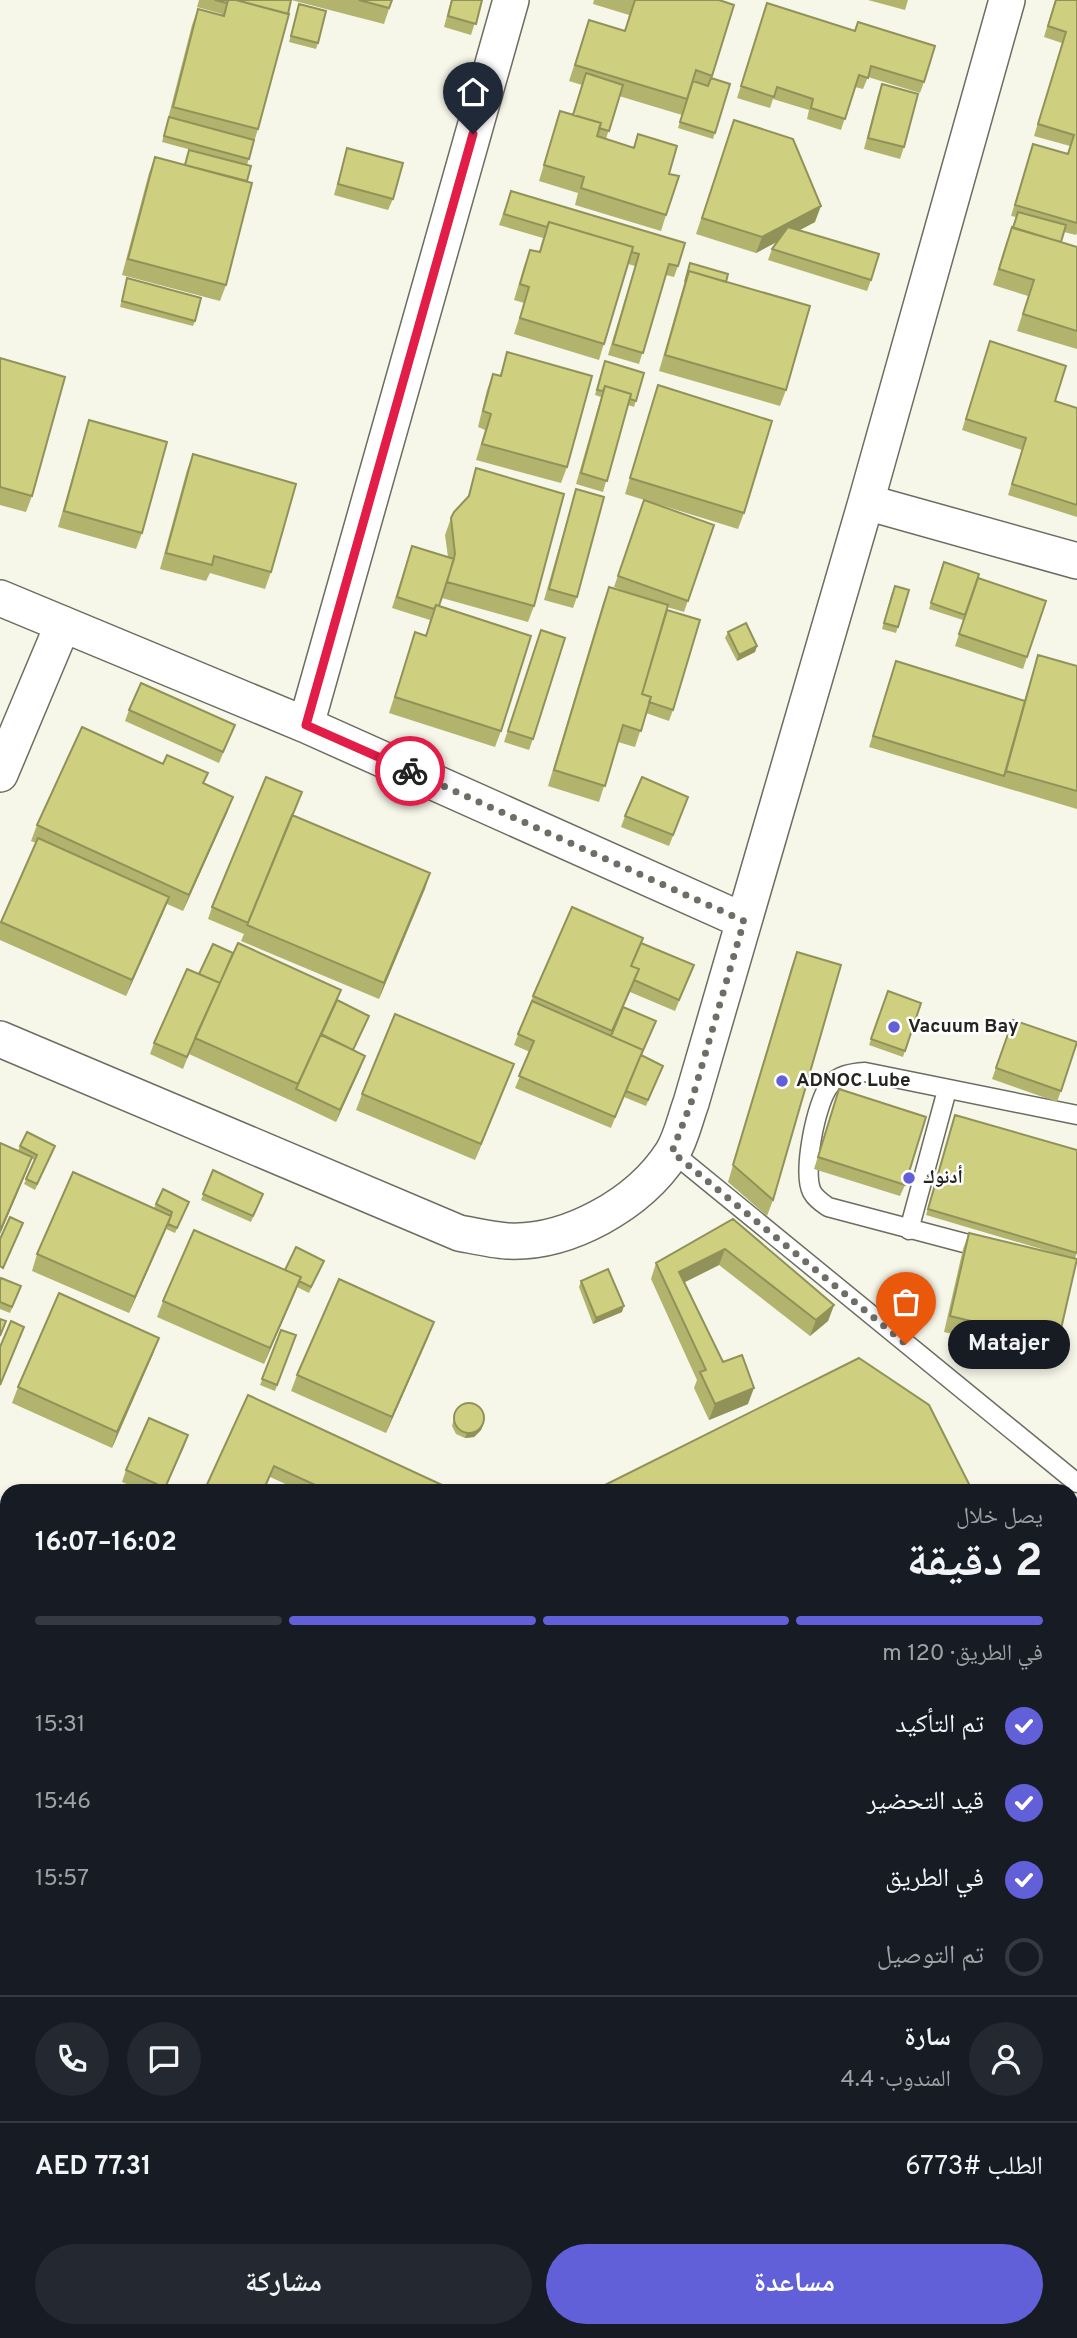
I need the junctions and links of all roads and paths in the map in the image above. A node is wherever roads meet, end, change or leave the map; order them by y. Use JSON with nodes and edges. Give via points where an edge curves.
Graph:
{"nodes":[{"id":1,"x":511,"y":0,"type":"edge"},
{"id":2,"x":1007,"y":0,"type":"edge"},
{"id":3,"x":866,"y":502,"type":"junction"},
{"id":4,"x":1077,"y":561,"type":"edge"},
{"id":5,"x":0,"y":598,"type":"edge"},
{"id":6,"x":63,"y":624,"type":"junction"},
{"id":7,"x":306,"y":725,"type":"junction"},
{"id":8,"x":0,"y":774,"type":"edge"},
{"id":9,"x":744,"y":921,"type":"junction"},
{"id":10,"x":0,"y":1039,"type":"edge"},
{"id":11,"x":947,"y":1090,"type":"junction"},
{"id":12,"x":1077,"y":1115,"type":"edge"},
{"id":13,"x":672,"y":1152,"type":"junction"},
{"id":14,"x":909,"y":1230,"type":"junction"},
{"id":15,"x":1000,"y":1252,"type":"edge"},
{"id":16,"x":1077,"y":1483,"type":"edge"}],
"edges":[{"from":1,"to":7,"type":"street"},
{"from":2,"to":3,"type":"street"},
{"from":3,"to":4,"type":"street"},
{"from":3,"to":9,"type":"street"},
{"from":5,"to":6,"type":"street"},
{"from":6,"to":7,"type":"street"},
{"from":6,"to":8,"type":"street"},
{"from":7,"to":9,"type":"street"},
{"from":9,"to":13,"type":"street","via":[[691,1103]]},
{"from":10,"to":13,"type":"street","via":[[460,1233],[509,1241],[558,1235],[605,1216],[645,1185]]},
{"from":11,"to":12,"type":"lane"},
{"from":11,"to":14,"type":"lane"},
{"from":11,"to":14,"type":"lane","via":[[865,1072],[839,1077],[822,1097],[807,1164],[811,1190],[828,1207]]},
{"from":13,"to":16,"type":"lane"},
{"from":14,"to":15,"type":"lane"}]}
